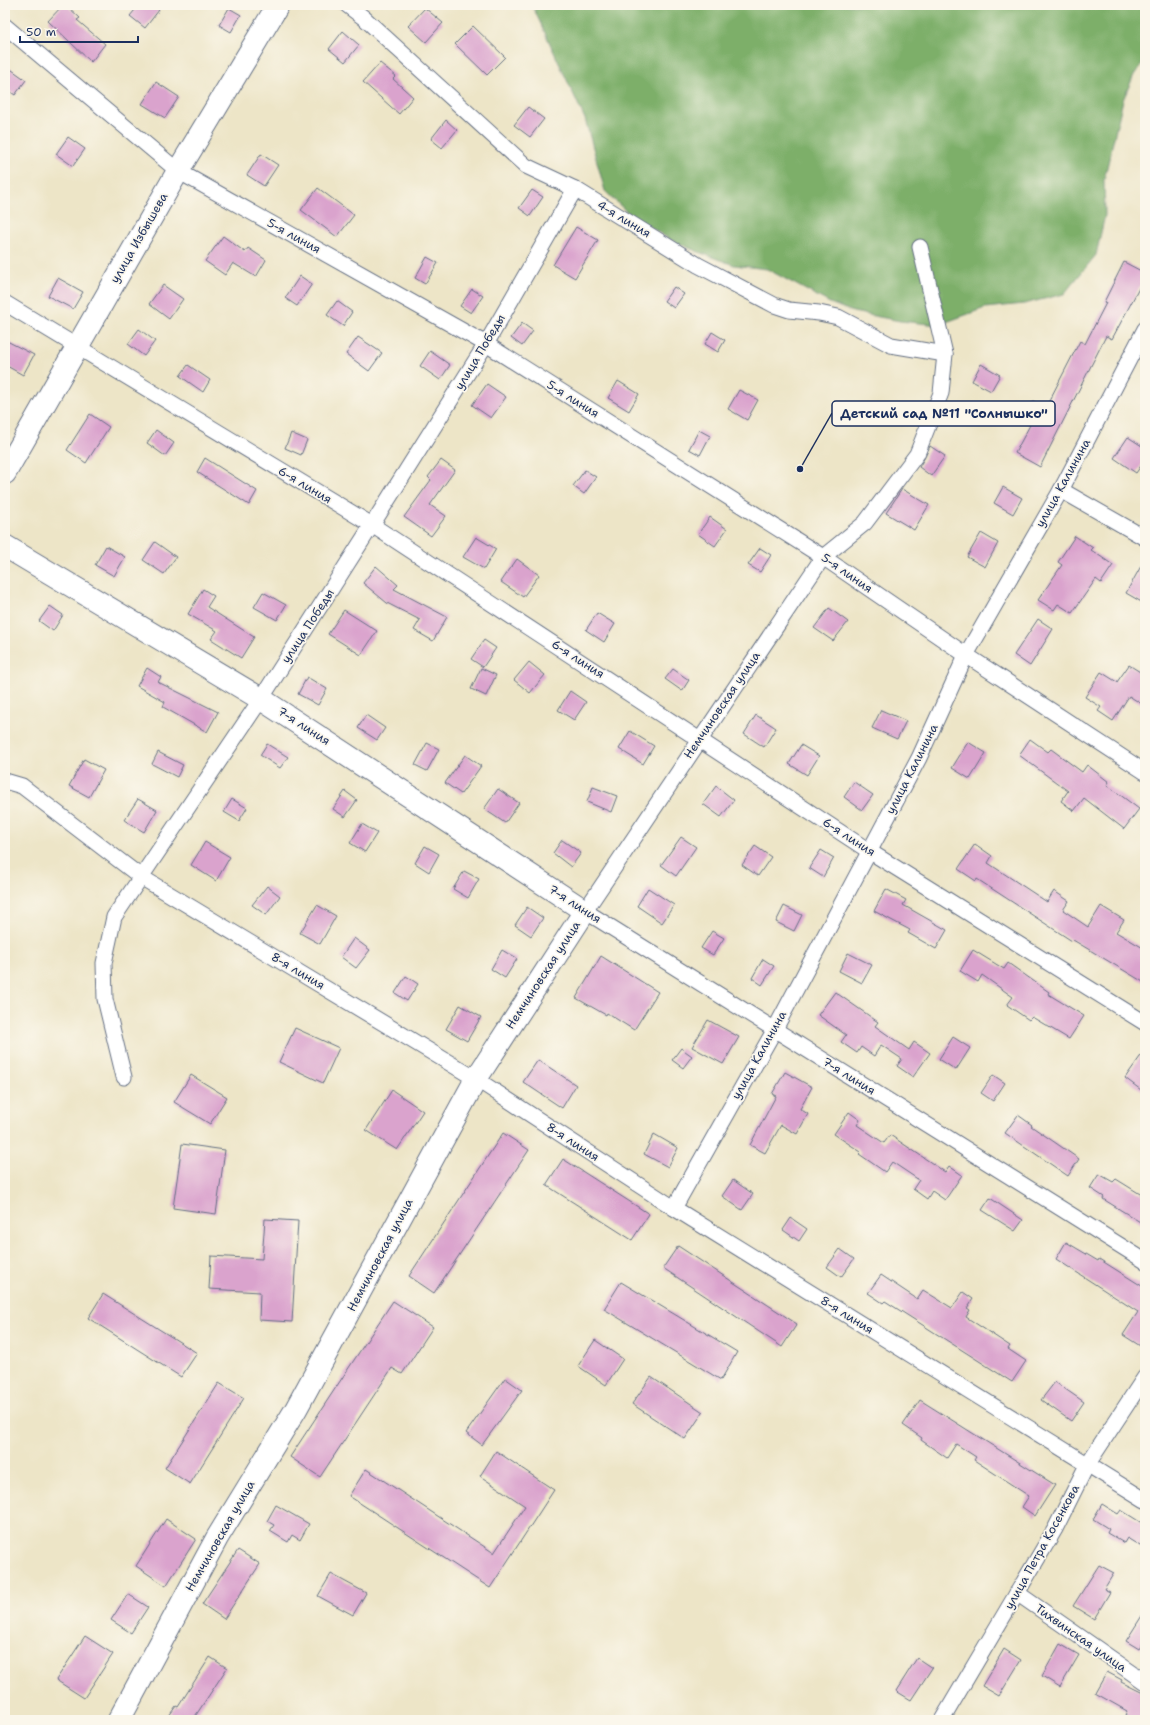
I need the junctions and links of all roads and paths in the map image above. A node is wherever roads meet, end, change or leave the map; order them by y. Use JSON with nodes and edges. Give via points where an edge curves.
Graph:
{"nodes":[{"id":1,"x":278,"y":5,"type":"edge"},
{"id":2,"x":347,"y":5,"type":"edge"},
{"id":3,"x":5,"y":26,"type":"edge"},
{"id":4,"x":178,"y":171,"type":"junction"},
{"id":5,"x":575,"y":189,"type":"junction"},
{"id":6,"x":920,"y":247,"type":"dead end"},
{"id":7,"x":5,"y":303,"type":"edge"},
{"id":8,"x":1145,"y":328,"type":"edge"},
{"id":9,"x":486,"y":344,"type":"junction"},
{"id":10,"x":76,"y":348,"type":"junction"},
{"id":11,"x":945,"y":354,"type":"junction"},
{"id":12,"x":5,"y":473,"type":"edge"},
{"id":13,"x":1061,"y":490,"type":"junction"},
{"id":14,"x":372,"y":525,"type":"junction"},
{"id":15,"x":1145,"y":538,"type":"edge"},
{"id":16,"x":5,"y":546,"type":"edge"},
{"id":17,"x":824,"y":557,"type":"junction"},
{"id":18,"x":966,"y":655,"type":"junction"},
{"id":19,"x":261,"y":699,"type":"junction"},
{"id":20,"x":700,"y":738,"type":"junction"},
{"id":21,"x":1145,"y":772,"type":"edge"},
{"id":22,"x":5,"y":781,"type":"edge"},
{"id":23,"x":869,"y":851,"type":"junction"},
{"id":24,"x":141,"y":877,"type":"junction"},
{"id":25,"x":585,"y":911,"type":"junction"},
{"id":26,"x":1145,"y":1023,"type":"edge"},
{"id":27,"x":775,"y":1029,"type":"junction"},
{"id":28,"x":124,"y":1077,"type":"dead end"},
{"id":29,"x":476,"y":1079,"type":"junction"},
{"id":30,"x":674,"y":1208,"type":"junction"},
{"id":31,"x":1145,"y":1261,"type":"edge"},
{"id":32,"x":1145,"y":1377,"type":"edge"},
{"id":33,"x":1087,"y":1465,"type":"junction"},
{"id":34,"x":1145,"y":1500,"type":"edge"},
{"id":35,"x":1017,"y":1593,"type":"junction"},
{"id":36,"x":1145,"y":1682,"type":"edge"},
{"id":37,"x":119,"y":1720,"type":"edge"},
{"id":38,"x":942,"y":1720,"type":"edge"}],
"edges":[{"from":1,"to":4,"type":"main road","name":"улица Избышева"},
{"from":2,"to":5,"type":"street","name":"4-я линия","via":[[526,166]]},
{"from":3,"to":4,"type":"street","name":"5-я линия"},
{"from":4,"to":9,"type":"street","name":"5-я линия"},
{"from":4,"to":10,"type":"main road","name":"улица Избышева"},
{"from":5,"to":9,"type":"street","name":"улица Победы"},
{"from":5,"to":11,"type":"street","name":"4-я линия","via":[[698,265],[774,305],[789,310],[838,317],[891,345]]},
{"from":6,"to":11,"type":"street","name":"Немчиновская улица"},
{"from":7,"to":10,"type":"street","name":"6-я линия"},
{"from":8,"to":13,"type":"street","name":"улица Калинина"},
{"from":9,"to":14,"type":"street","name":"улица Победы"},
{"from":9,"to":17,"type":"street","name":"5-я линия"},
{"from":10,"to":12,"type":"main road","name":"улица Избышева"},
{"from":10,"to":14,"type":"street","name":"6-я линия"},
{"from":11,"to":17,"type":"street","name":"Немчиновская улица","via":[[942,393],[917,454],[865,523]]},
{"from":13,"to":15,"type":"street"},
{"from":13,"to":18,"type":"street","name":"улица Калинина"},
{"from":14,"to":19,"type":"street","name":"улица Победы"},
{"from":14,"to":20,"type":"street","name":"6-я линия"},
{"from":16,"to":19,"type":"main road","name":"7-я линия"},
{"from":17,"to":18,"type":"street","name":"5-я линия"},
{"from":17,"to":20,"type":"street","name":"Немчиновская улица"},
{"from":18,"to":21,"type":"street","name":"5-я линия"},
{"from":18,"to":23,"type":"street","name":"улица Калинина","via":[[919,758]]},
{"from":19,"to":24,"type":"street","name":"улица Победы"},
{"from":19,"to":25,"type":"main road","name":"7-я линия"},
{"from":20,"to":23,"type":"street","name":"6-я линия"},
{"from":20,"to":25,"type":"street","name":"Немчиновская улица"},
{"from":22,"to":24,"type":"street","name":"8-я линия","via":[[22,786]]},
{"from":23,"to":26,"type":"street","name":"6-я линия"},
{"from":23,"to":27,"type":"street","name":"улица Калинина"},
{"from":24,"to":28,"type":"street","name":"улица Победы","via":[[114,917],[104,963],[105,1000]]},
{"from":24,"to":29,"type":"street","name":"8-я линия"},
{"from":25,"to":27,"type":"street","name":"7-я линия"},
{"from":25,"to":29,"type":"main road","name":"Немчиновская улица"},
{"from":27,"to":30,"type":"street","name":"улица Калинина"},
{"from":27,"to":31,"type":"street","name":"7-я линия"},
{"from":29,"to":30,"type":"street","name":"8-я линия"},
{"from":29,"to":37,"type":"main road","name":"Немчиновская улица","via":[[296,1409],[217,1538]]},
{"from":30,"to":33,"type":"street","name":"8-я линия"},
{"from":32,"to":33,"type":"street","name":"улица Петра Косенкова"},
{"from":33,"to":34,"type":"street","name":"8-я линия"},
{"from":33,"to":35,"type":"street","name":"улица Петра Косенкова","via":[[1055,1529]]},
{"from":35,"to":36,"type":"street","name":"Тихвинская улица"},
{"from":35,"to":38,"type":"street","name":"улица Петра Косенкова"}]}
